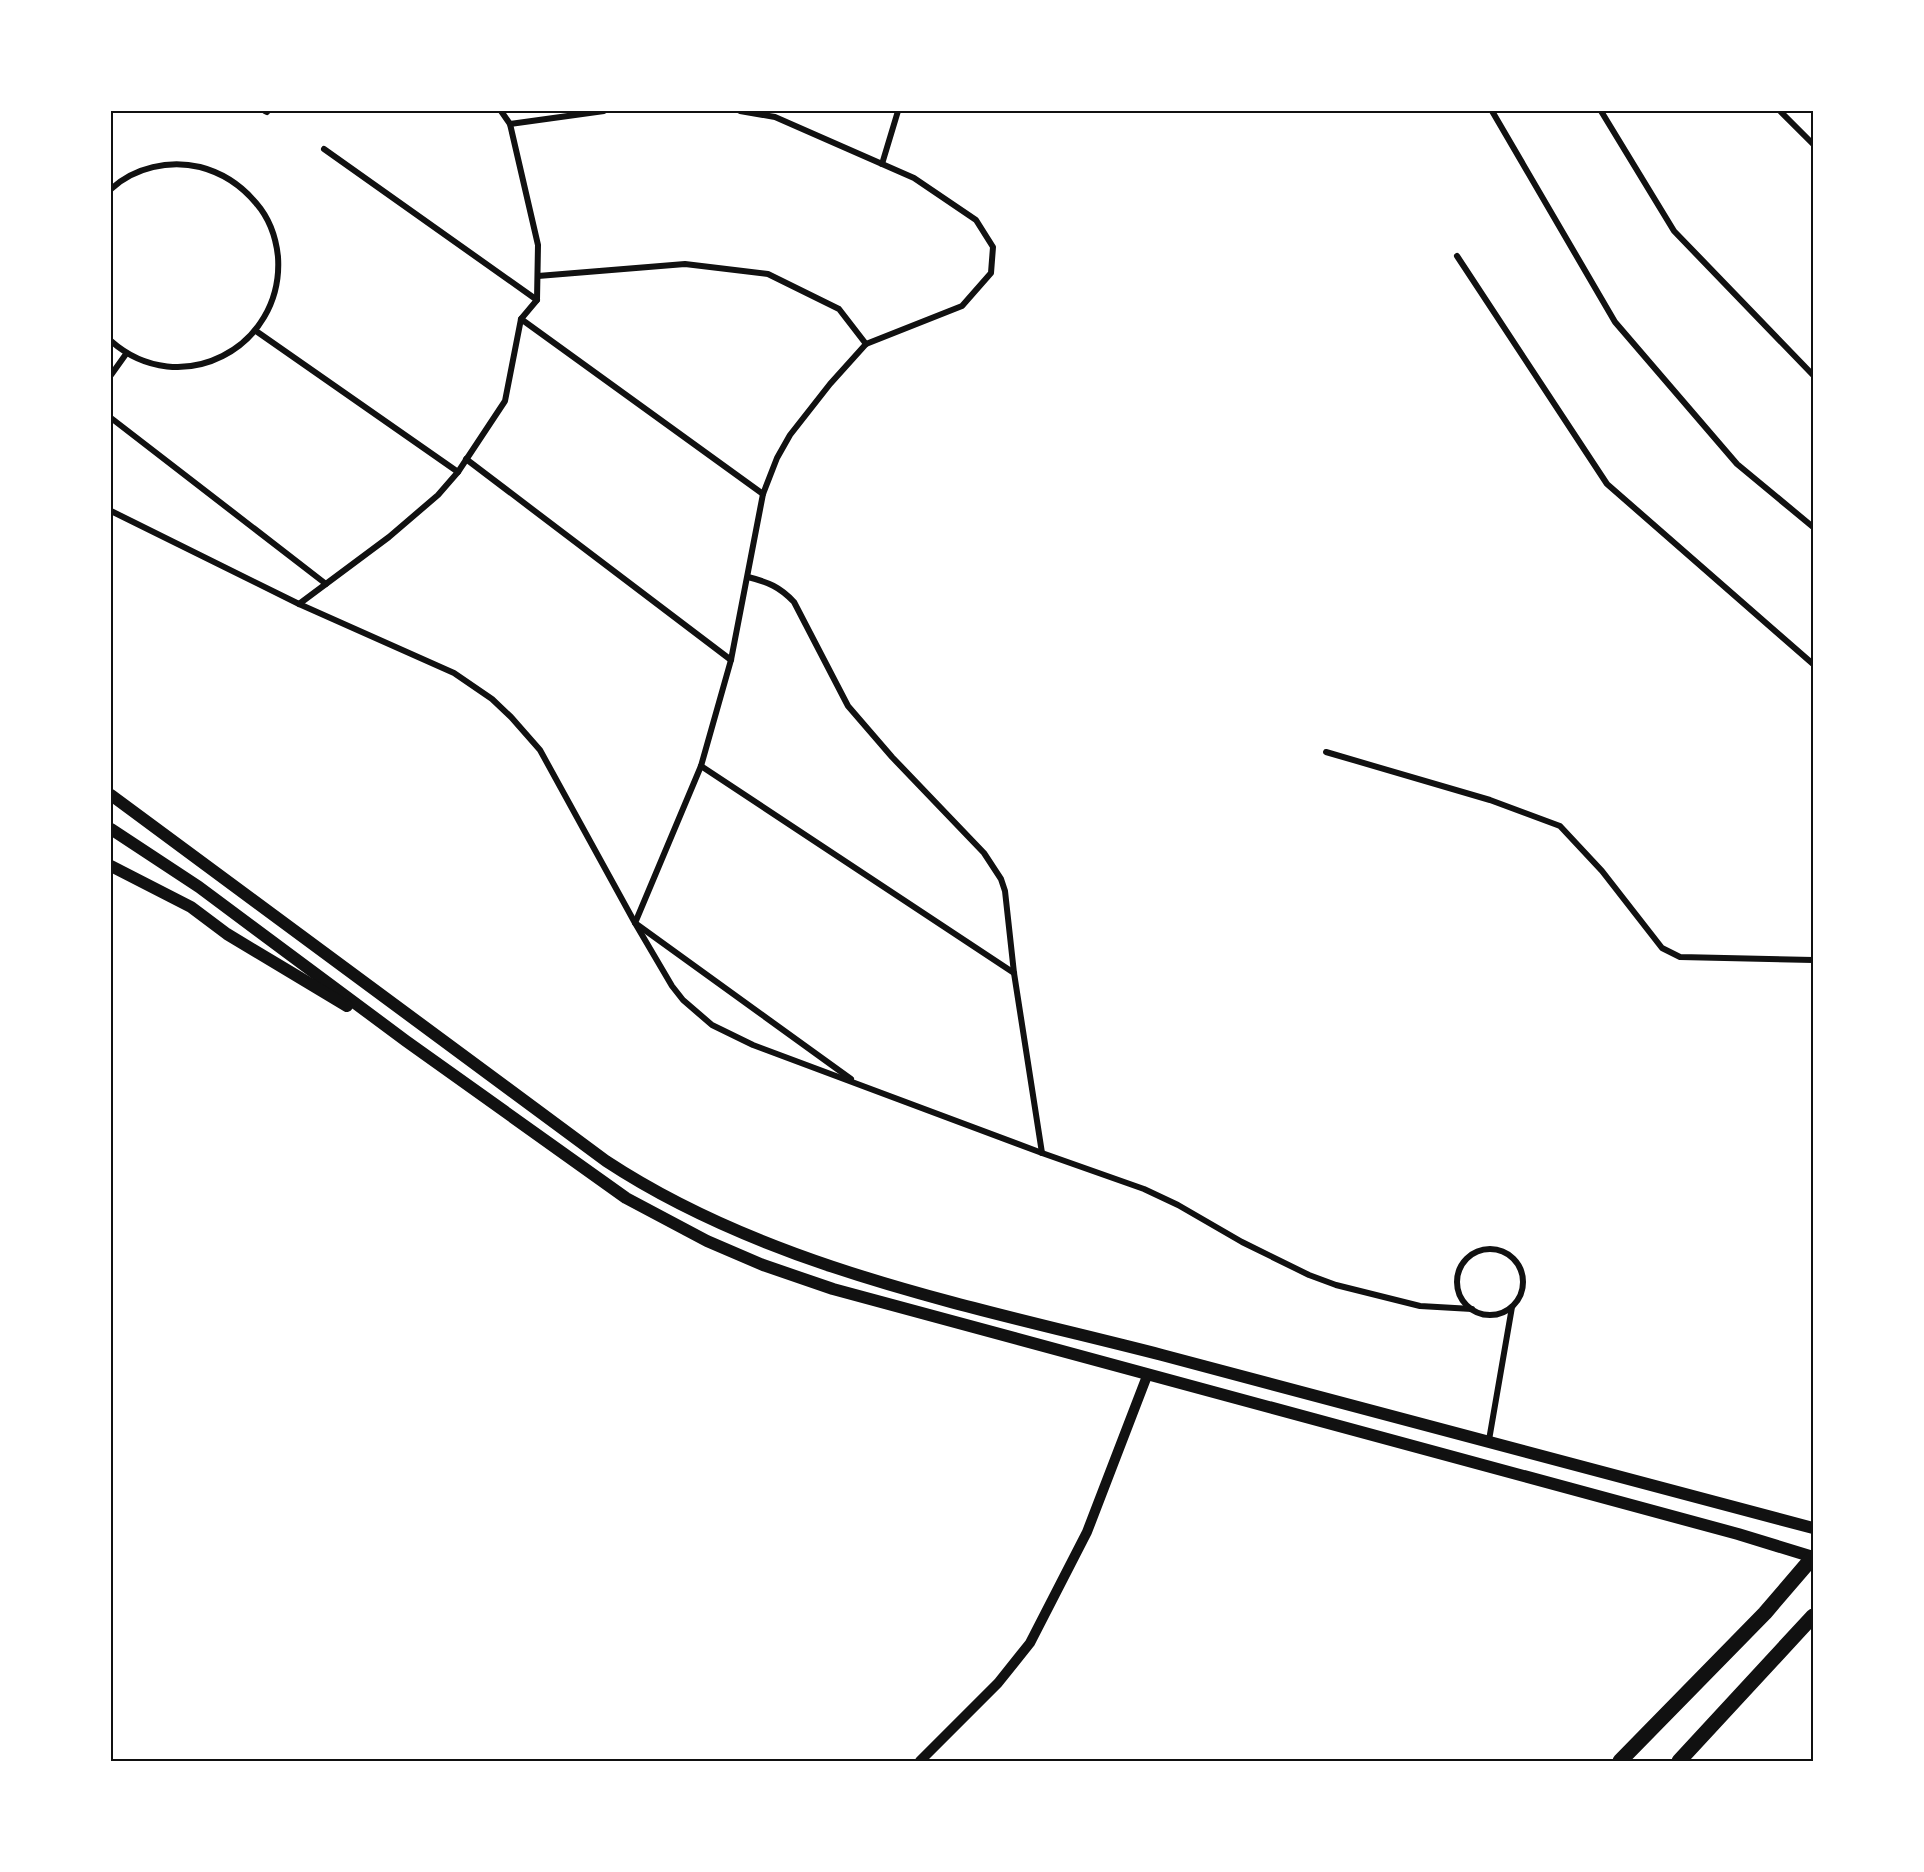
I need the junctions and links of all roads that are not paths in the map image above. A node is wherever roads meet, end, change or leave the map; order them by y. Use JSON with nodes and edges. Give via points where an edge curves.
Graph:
{"nodes":[{"id":1,"x":501,"y":111,"type":"edge"},
{"id":2,"x":604,"y":111,"type":"edge"},
{"id":3,"x":740,"y":111,"type":"edge"},
{"id":4,"x":898,"y":111,"type":"edge"},
{"id":5,"x":1492,"y":111,"type":"edge"},
{"id":6,"x":1601,"y":111,"type":"edge"},
{"id":7,"x":1780,"y":111,"type":"edge"},
{"id":8,"x":510,"y":124,"type":"junction"},
{"id":9,"x":1813,"y":144,"type":"edge"},
{"id":10,"x":324,"y":148,"type":"dead end"},
{"id":11,"x":882,"y":164,"type":"junction"},
{"id":12,"x":111,"y":189,"type":"edge"},
{"id":13,"x":1457,"y":256,"type":"dead end"},
{"id":14,"x":538,"y":276,"type":"junction"},
{"id":15,"x":537,"y":300,"type":"junction"},
{"id":16,"x":521,"y":319,"type":"junction"},
{"id":17,"x":256,"y":331,"type":"junction"},
{"id":18,"x":111,"y":341,"type":"edge"},
{"id":19,"x":866,"y":344,"type":"junction"},
{"id":20,"x":126,"y":354,"type":"junction"},
{"id":21,"x":111,"y":375,"type":"edge"},
{"id":22,"x":1813,"y":375,"type":"edge"},
{"id":23,"x":111,"y":418,"type":"edge"},
{"id":24,"x":466,"y":459,"type":"junction"},
{"id":25,"x":458,"y":472,"type":"junction"},
{"id":26,"x":763,"y":494,"type":"junction"},
{"id":27,"x":111,"y":512,"type":"edge"},
{"id":28,"x":1813,"y":527,"type":"edge"},
{"id":29,"x":748,"y":577,"type":"junction"},
{"id":30,"x":326,"y":584,"type":"junction"},
{"id":31,"x":299,"y":604,"type":"junction"},
{"id":32,"x":731,"y":660,"type":"junction"},
{"id":33,"x":1813,"y":664,"type":"edge"},
{"id":34,"x":1326,"y":752,"type":"dead end"},
{"id":35,"x":701,"y":766,"type":"junction"},
{"id":36,"x":111,"y":795,"type":"edge"},
{"id":37,"x":111,"y":829,"type":"edge"},
{"id":38,"x":111,"y":866,"type":"edge"},
{"id":39,"x":635,"y":923,"type":"junction"},
{"id":40,"x":1813,"y":960,"type":"edge"},
{"id":41,"x":1014,"y":973,"type":"junction"},
{"id":42,"x":406,"y":1041,"type":"junction"},
{"id":43,"x":859,"y":1084,"type":"junction"},
{"id":44,"x":1042,"y":1153,"type":"junction"},
{"id":45,"x":1512,"y":1307,"type":"junction"},
{"id":46,"x":1472,"y":1309,"type":"junction"},
{"id":47,"x":1147,"y":1376,"type":"junction"},
{"id":48,"x":1489,"y":1440,"type":"junction"},
{"id":49,"x":1813,"y":1528,"type":"edge"},
{"id":50,"x":1813,"y":1557,"type":"edge"},
{"id":51,"x":1813,"y":1616,"type":"edge"},
{"id":52,"x":920,"y":1761,"type":"edge"},
{"id":53,"x":1620,"y":1761,"type":"edge"},
{"id":54,"x":1679,"y":1761,"type":"edge"}],
"edges":[{"from":1,"to":8,"type":"street"},
{"from":2,"to":8,"type":"street"},
{"from":3,"to":11,"type":"street","via":[[775,117]]},
{"from":4,"to":11,"type":"street"},
{"from":5,"to":28,"type":"street","via":[[1615,322],[1737,464]]},
{"from":6,"to":22,"type":"street","via":[[1674,231]]},
{"from":7,"to":9,"type":"street"},
{"from":8,"to":14,"type":"street","via":[[538,245]]},
{"from":10,"to":15,"type":"street"},
{"from":11,"to":19,"type":"street","via":[[914,178],[976,220],[993,247],[991,273],[962,306]]},
{"from":12,"to":17,"type":"street","via":[[150,167],[182,163],[214,171],[243,187],[264,212],[277,242],[279,275],[271,307]]},
{"from":13,"to":33,"type":"street","via":[[1607,484]]},
{"from":14,"to":15,"type":"street"},
{"from":14,"to":19,"type":"street","via":[[685,264],[768,274],[839,309]]},
{"from":15,"to":16,"type":"street"},
{"from":16,"to":24,"type":"street","via":[[505,401]]},
{"from":16,"to":26,"type":"street"},
{"from":17,"to":20,"type":"street","via":[[232,352],[206,364],[178,368],[150,364]]},
{"from":17,"to":25,"type":"street"},
{"from":18,"to":20,"type":"street"},
{"from":19,"to":26,"type":"street","via":[[790,435]]},
{"from":20,"to":21,"type":"street"},
{"from":23,"to":30,"type":"street"},
{"from":24,"to":25,"type":"street"},
{"from":24,"to":32,"type":"street"},
{"from":25,"to":30,"type":"street","via":[[405,525]]},
{"from":26,"to":29,"type":"street"},
{"from":27,"to":31,"type":"street"},
{"from":29,"to":32,"type":"street"},
{"from":29,"to":41,"type":"street","via":[[770,583],[794,602],[848,706],[994,867],[1005,891]]},
{"from":30,"to":31,"type":"street"},
{"from":31,"to":39,"type":"street","via":[[454,673],[512,717],[551,768]]},
{"from":32,"to":35,"type":"street"},
{"from":34,"to":40,"type":"street","via":[[1490,800],[1560,826],[1602,871],[1662,948],[1680,957]]},
{"from":35,"to":39,"type":"street"},
{"from":35,"to":41,"type":"street"},
{"from":36,"to":48,"type":"main road","via":[[606,1161],[694,1212],[772,1246],[906,1289]]},
{"from":37,"to":42,"type":"main road","via":[[199,887]]},
{"from":38,"to":42,"type":"main road","via":[[191,907],[227,934]]},
{"from":39,"to":43,"type":"street"},
{"from":39,"to":43,"type":"street","via":[[683,1000],[712,1025],[753,1045]]},
{"from":41,"to":44,"type":"street"},
{"from":42,"to":47,"type":"main road","via":[[609,1186],[707,1241],[833,1289]]},
{"from":43,"to":44,"type":"street"},
{"from":44,"to":46,"type":"street","via":[[1144,1189],[1242,1242],[1336,1285],[1420,1306]]},
{"from":45,"to":46,"type":"street","via":[[1492,1314]]},
{"from":45,"to":46,"type":"street","via":[[1522,1288],[1520,1267],[1513,1258],[1494,1249],[1473,1254],[1459,1270],[1459,1292]]},
{"from":45,"to":48,"type":"street"},
{"from":47,"to":50,"type":"main road"},
{"from":47,"to":52,"type":"street","via":[[1088,1532],[1030,1643],[998,1683]]},
{"from":48,"to":49,"type":"main road"},
{"from":50,"to":53,"type":"main road","via":[[1765,1613]]},
{"from":51,"to":54,"type":"main road"}]}
